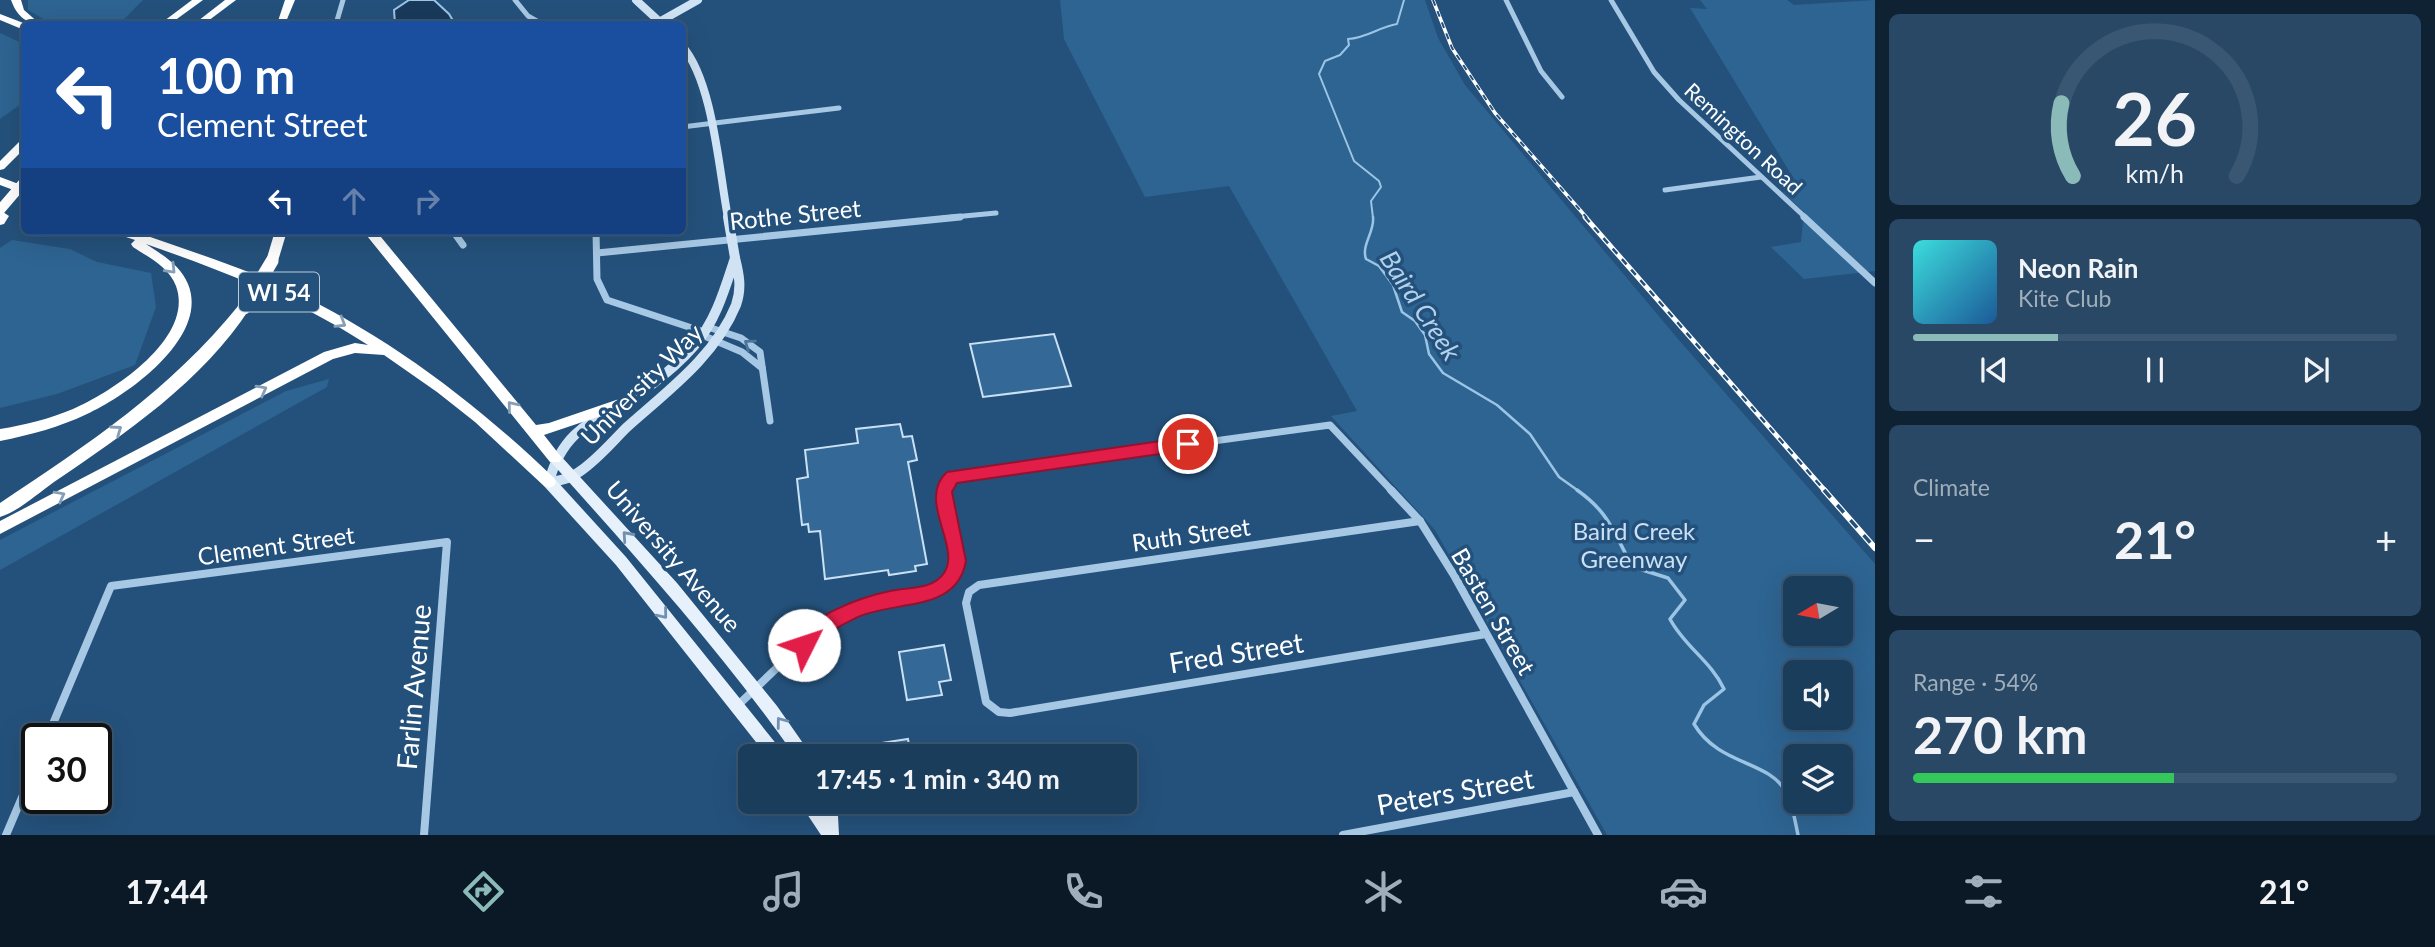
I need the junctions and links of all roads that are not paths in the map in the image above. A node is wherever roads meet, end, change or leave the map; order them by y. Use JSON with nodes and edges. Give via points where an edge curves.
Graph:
{"nodes":[{"id":1,"x":16,"y":0,"type":"edge"},
{"id":2,"x":185,"y":0,"type":"edge"},
{"id":3,"x":198,"y":0,"type":"edge"},
{"id":4,"x":231,"y":0,"type":"edge"},
{"id":5,"x":290,"y":0,"type":"edge"},
{"id":6,"x":343,"y":0,"type":"edge"},
{"id":7,"x":515,"y":0,"type":"edge"},
{"id":8,"x":636,"y":0,"type":"edge"},
{"id":9,"x":688,"y":0,"type":"edge"},
{"id":10,"x":698,"y":0,"type":"edge"},
{"id":11,"x":1506,"y":0,"type":"edge"},
{"id":12,"x":1611,"y":0,"type":"edge"},
{"id":13,"x":0,"y":17,"type":"edge"},
{"id":14,"x":33,"y":21,"type":"edge"},
{"id":15,"x":159,"y":21,"type":"edge"},
{"id":16,"x":168,"y":21,"type":"edge"},
{"id":17,"x":202,"y":21,"type":"edge"},
{"id":18,"x":282,"y":21,"type":"edge"},
{"id":19,"x":337,"y":21,"type":"edge"},
{"id":20,"x":537,"y":21,"type":"edge"},
{"id":21,"x":659,"y":21,"type":"edge"},
{"id":22,"x":21,"y":26,"type":"edge"},
{"id":23,"x":686,"y":50,"type":"edge"},
{"id":24,"x":1562,"y":97,"type":"dead end"},
{"id":25,"x":839,"y":108,"type":"dead end"},
{"id":26,"x":712,"y":124,"type":"junction"},
{"id":27,"x":686,"y":127,"type":"edge"},
{"id":28,"x":21,"y":146,"type":"edge"},
{"id":29,"x":4,"y":164,"type":"edge"},
{"id":30,"x":1761,"y":177,"type":"junction"},
{"id":31,"x":0,"y":181,"type":"edge"},
{"id":32,"x":21,"y":186,"type":"edge"},
{"id":33,"x":0,"y":188,"type":"edge"},
{"id":34,"x":21,"y":189,"type":"edge"},
{"id":35,"x":1665,"y":190,"type":"dead end"},
{"id":36,"x":21,"y":193,"type":"edge"},
{"id":37,"x":21,"y":196,"type":"edge"},
{"id":38,"x":996,"y":213,"type":"dead end"},
{"id":39,"x":1,"y":216,"type":"edge"},
{"id":40,"x":122,"y":235,"type":"edge"},
{"id":41,"x":132,"y":235,"type":"edge"},
{"id":42,"x":280,"y":235,"type":"edge"},
{"id":43,"x":372,"y":235,"type":"edge"},
{"id":44,"x":382,"y":235,"type":"edge"},
{"id":45,"x":456,"y":235,"type":"edge"},
{"id":46,"x":596,"y":235,"type":"edge"},
{"id":47,"x":732,"y":240,"type":"junction"},
{"id":48,"x":463,"y":245,"type":"dead end"},
{"id":49,"x":597,"y":253,"type":"junction"},
{"id":50,"x":735,"y":258,"type":"junction"},
{"id":51,"x":401,"y":268,"type":"junction"},
{"id":52,"x":1875,"y":283,"type":"edge"},
{"id":53,"x":723,"y":331,"type":"junction"},
{"id":54,"x":705,"y":332,"type":"junction"},
{"id":55,"x":716,"y":341,"type":"junction"},
{"id":56,"x":388,"y":352,"type":"junction"},
{"id":57,"x":762,"y":368,"type":"junction"},
{"id":58,"x":622,"y":403,"type":"junction"},
{"id":59,"x":770,"y":421,"type":"dead end"},
{"id":60,"x":533,"y":431,"type":"junction"},
{"id":61,"x":0,"y":435,"type":"edge"},
{"id":62,"x":555,"y":458,"type":"junction"},
{"id":63,"x":572,"y":477,"type":"junction"},
{"id":64,"x":549,"y":482,"type":"junction"},
{"id":65,"x":0,"y":511,"type":"edge"},
{"id":66,"x":1420,"y":520,"type":"junction"},
{"id":67,"x":0,"y":527,"type":"edge"},
{"id":68,"x":447,"y":542,"type":"joint"},
{"id":69,"x":1486,"y":634,"type":"junction"},
{"id":70,"x":755,"y":690,"type":"junction"},
{"id":71,"x":737,"y":706,"type":"junction"},
{"id":72,"x":994,"y":710,"type":"joint"},
{"id":73,"x":53,"y":723,"type":"edge"},
{"id":74,"x":767,"y":744,"type":"edge"},
{"id":75,"x":795,"y":744,"type":"edge"},
{"id":76,"x":1574,"y":792,"type":"junction"},
{"id":77,"x":21,"y":800,"type":"edge"},
{"id":78,"x":816,"y":814,"type":"edge"},
{"id":79,"x":830,"y":814,"type":"edge"},
{"id":80,"x":831,"y":833,"type":"edge"},
{"id":81,"x":6,"y":835,"type":"edge"},
{"id":82,"x":424,"y":835,"type":"edge"},
{"id":83,"x":1343,"y":835,"type":"edge"},
{"id":84,"x":1598,"y":835,"type":"edge"}],
"edges":[{"from":1,"to":14,"type":"highway"},
{"from":2,"to":15,"type":"highway"},
{"from":3,"to":16,"type":"highway"},
{"from":4,"to":17,"type":"highway"},
{"from":5,"to":18,"type":"highway"},
{"from":6,"to":19,"type":"street"},
{"from":7,"to":20,"type":"street"},
{"from":8,"to":21,"type":"main road"},
{"from":9,"to":21,"type":"main road"},
{"from":10,"to":21,"type":"main road"},
{"from":11,"to":24,"type":"street","via":[[1537,64]]},
{"from":12,"to":30,"type":"street","name":"Remington Road","via":[[1654,72]]},
{"from":13,"to":22,"type":"highway"},
{"from":23,"to":26,"type":"main road","via":[[704,86]]},
{"from":25,"to":26,"type":"street"},
{"from":26,"to":27,"type":"street"},
{"from":26,"to":47,"type":"main road"},
{"from":28,"to":29,"type":"highway"},
{"from":30,"to":35,"type":"street"},
{"from":30,"to":52,"type":"street","name":"Remington Road"},
{"from":31,"to":34,"type":"highway"},
{"from":32,"to":39,"type":"highway","bridge":true},
{"from":33,"to":37,"type":"highway"},
{"from":36,"to":39,"type":"highway"},
{"from":38,"to":47,"type":"street","name":"Rothe Street"},
{"from":40,"to":61,"type":"highway","one_way":true,"via":[[163,260],[185,286],[185,314],[175,337],[135,379],[92,406],[44,425]]},
{"from":41,"to":56,"type":"highway","number":"WI 54","one_way":true,"via":[[237,272],[331,317]]},
{"from":65,"to":42,"type":"highway","one_way":true,"bridge":true,"via":[[149,406],[214,346],[244,309],[272,261]]},
{"from":43,"to":51,"type":"highway"},
{"from":44,"to":51,"type":"highway"},
{"from":45,"to":48,"type":"street"},
{"from":46,"to":49,"type":"street"},
{"from":47,"to":49,"type":"street","name":"Rothe Street"},
{"from":47,"to":50,"type":"main road"},
{"from":49,"to":54,"type":"street","via":[[597,279],[607,300]]},
{"from":50,"to":53,"type":"main road","name":"University Way","via":[[740,283]]},
{"from":50,"to":54,"type":"main road","name":"University Way","via":[[721,302]]},
{"from":60,"to":51,"type":"highway","one_way":true},
{"from":53,"to":54,"type":"street"},
{"from":53,"to":55,"type":"main road","name":"University Way"},
{"from":57,"to":53,"type":"street","one_way":true,"via":[[755,347]]},
{"from":54,"to":55,"type":"street"},
{"from":54,"to":58,"type":"main road","name":"University Way","via":[[668,371]]},
{"from":55,"to":57,"type":"street","via":[[745,353]]},
{"from":55,"to":63,"type":"main road","name":"University Way","via":[[681,379]]},
{"from":56,"to":64,"type":"highway","number":"WI 54","via":[[480,420]]},
{"from":67,"to":56,"type":"highway","one_way":true,"via":[[329,355],[358,348]]},
{"from":57,"to":59,"type":"street"},
{"from":58,"to":60,"type":"highway"},
{"from":58,"to":62,"type":"main road","name":"University Way","via":[[580,429]]},
{"from":60,"to":62,"type":"highway"},
{"from":62,"to":63,"type":"main road","name":"University Avenue"},
{"from":62,"to":64,"type":"main road","name":"University Way"},
{"from":63,"to":64,"type":"main road","name":"University Way"},
{"from":70,"to":63,"type":"main road","name":"University Avenue","one_way":true,"via":[[672,587]]},
{"from":64,"to":71,"type":"main road","name":"University Avenue","number":"WI 54","one_way":true,"via":[[621,561]]},
{"from":66,"to":69,"type":"street","name":"Basten Street"},
{"from":66,"to":70,"type":"street","name":"Basten Street","via":[[1330,425],[953,477],[943,492],[957,561],[948,582],[931,593],[873,603],[832,620]]},
{"from":66,"to":72,"type":"street","name":"Ruth Street","via":[[985,584],[966,597],[985,698]]},
{"from":68,"to":73,"type":"street","name":"Clement Street","via":[[111,586]]},
{"from":68,"to":82,"type":"street","name":"Farlin Avenue"},
{"from":69,"to":72,"type":"street","name":"Fred Street","via":[[1010,713]]},
{"from":69,"to":76,"type":"street","name":"Basten Street"},
{"from":70,"to":71,"type":"street"},
{"from":75,"to":70,"type":"main road","name":"University Avenue","one_way":true},
{"from":71,"to":74,"type":"main road","name":"University Avenue","number":"WI 54"},
{"from":76,"to":83,"type":"street","name":"Peters Street"},
{"from":76,"to":84,"type":"street","name":"Basten Street"},
{"from":77,"to":81,"type":"street"},
{"from":78,"to":80,"type":"main road"},
{"from":79,"to":80,"type":"main road"}]}
